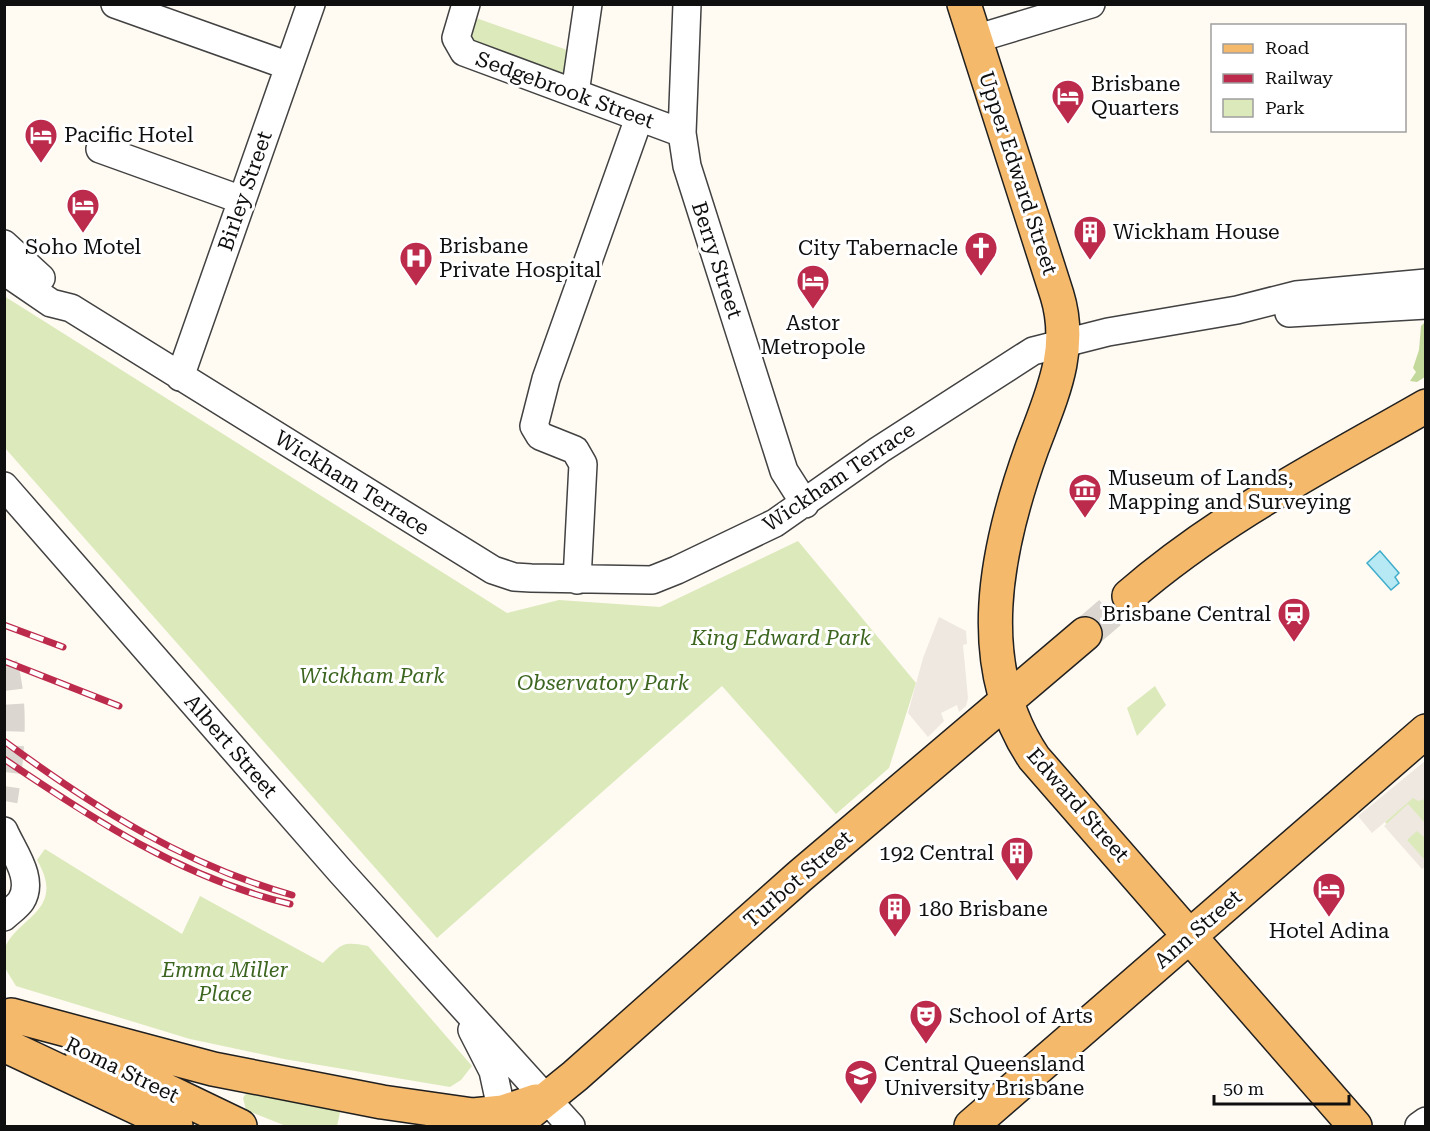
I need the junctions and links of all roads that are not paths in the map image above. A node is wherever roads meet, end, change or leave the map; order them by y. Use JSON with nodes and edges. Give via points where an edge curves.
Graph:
{"nodes":[{"id":1,"x":115,"y":4,"type":"edge"},
{"id":2,"x":311,"y":4,"type":"edge"},
{"id":3,"x":466,"y":4,"type":"edge"},
{"id":4,"x":588,"y":4,"type":"edge"},
{"id":5,"x":687,"y":4,"type":"edge"},
{"id":6,"x":964,"y":4,"type":"edge"},
{"id":7,"x":1085,"y":5,"type":"edge"},
{"id":8,"x":975,"y":39,"type":"junction"},
{"id":9,"x":289,"y":66,"type":"junction"},
{"id":10,"x":575,"y":93,"type":"junction"},
{"id":11,"x":639,"y":118,"type":"junction"},
{"id":12,"x":682,"y":133,"type":"junction"},
{"id":13,"x":100,"y":148,"type":"dead end"},
{"id":14,"x":242,"y":200,"type":"junction"},
{"id":15,"x":4,"y":244,"type":"edge"},
{"id":16,"x":4,"y":271,"type":"edge"},
{"id":17,"x":1425,"y":283,"type":"edge"},
{"id":18,"x":1425,"y":305,"type":"edge"},
{"id":19,"x":71,"y":308,"type":"junction"},
{"id":20,"x":1237,"y":310,"type":"junction"},
{"id":21,"x":1063,"y":344,"type":"junction"},
{"id":22,"x":180,"y":377,"type":"junction"},
{"id":23,"x":1425,"y":406,"type":"edge"},
{"id":24,"x":4,"y":486,"type":"edge"},
{"id":25,"x":805,"y":504,"type":"junction"},
{"id":26,"x":577,"y":580,"type":"junction"},
{"id":27,"x":1129,"y":596,"type":"tunnel mouth"},
{"id":28,"x":1085,"y":634,"type":"tunnel mouth"},
{"id":29,"x":1006,"y":702,"type":"junction"},
{"id":30,"x":1425,"y":731,"type":"edge"},
{"id":31,"x":4,"y":831,"type":"edge"},
{"id":32,"x":10,"y":857,"type":"edge"},
{"id":33,"x":6,"y":914,"type":"edge"},
{"id":34,"x":1189,"y":936,"type":"junction"},
{"id":35,"x":459,"y":1005,"type":"junction"},
{"id":36,"x":7,"y":1024,"type":"edge"},
{"id":37,"x":245,"y":1076,"type":"junction"},
{"id":38,"x":550,"y":1094,"type":"junction"},
{"id":39,"x":1425,"y":1121,"type":"edge"},
{"id":40,"x":507,"y":1122,"type":"edge"},
{"id":41,"x":226,"y":1123,"type":"edge"},
{"id":42,"x":176,"y":1126,"type":"edge"},
{"id":43,"x":571,"y":1126,"type":"edge"},
{"id":44,"x":970,"y":1126,"type":"edge"},
{"id":45,"x":1355,"y":1126,"type":"edge"},
{"id":46,"x":1419,"y":1126,"type":"edge"}],
"edges":[{"from":1,"to":9,"type":"street"},
{"from":2,"to":9,"type":"street","name":"Birley Street"},
{"from":3,"to":10,"type":"street","name":"Sedgebrook Street","via":[[456,38],[464,52]]},
{"from":4,"to":10,"type":"street"},
{"from":5,"to":12,"type":"street","name":"Berry Street"},
{"from":6,"to":8,"type":"main road","name":"Upper Edward Street"},
{"from":7,"to":8,"type":"street"},
{"from":8,"to":21,"type":"main road","name":"Upper Edward Street","via":[[1060,304]]},
{"from":9,"to":14,"type":"street","name":"Birley Street"},
{"from":10,"to":11,"type":"street","name":"Sedgebrook Street"},
{"from":11,"to":12,"type":"street","name":"Sedgebrook Street"},
{"from":11,"to":26,"type":"street","via":[[546,379],[534,426],[540,436],[575,450],[583,464]]},
{"from":12,"to":25,"type":"street","name":"Berry Street","via":[[687,166],[784,471]]},
{"from":13,"to":14,"type":"street"},
{"from":14,"to":22,"type":"street","name":"Birley Street"},
{"from":15,"to":19,"type":"street","name":"Wickham Terrace","via":[[62,295]]},
{"from":16,"to":19,"type":"street","name":"Wickham Terrace","via":[[51,303]]},
{"from":17,"to":20,"type":"street","name":"Wickham Terrace","via":[[1296,296]]},
{"from":18,"to":20,"type":"street","name":"Wickham Terrace","via":[[1295,313]]},
{"from":19,"to":22,"type":"street","name":"Wickham Terrace"},
{"from":20,"to":21,"type":"street","name":"Wickham Terrace"},
{"from":21,"to":25,"type":"street","name":"Wickham Terrace","via":[[1019,358]]},
{"from":21,"to":29,"type":"main road","name":"Edward Street","via":[[1059,377],[1015,501],[1001,562],[994,637]]},
{"from":22,"to":26,"type":"street","name":"Wickham Terrace","via":[[493,570],[514,577]]},
{"from":23,"to":27,"type":"main road","via":[[1253,504]]},
{"from":24,"to":35,"type":"street","name":"Albert Street"},
{"from":25,"to":26,"type":"street","name":"Wickham Terrace","via":[[774,524],[652,580]]},
{"from":28,"to":29,"type":"main road","name":"Turbot Street"},
{"from":29,"to":34,"type":"main road","name":"Edward Street","via":[[1034,758]]},
{"from":29,"to":38,"type":"main road","name":"Turbot Street"},
{"from":30,"to":34,"type":"main road","name":"Ann Street"},
{"from":31,"to":32,"type":"street"},
{"from":32,"to":33,"type":"street","via":[[23,868],[26,888],[17,906]]},
{"from":34,"to":44,"type":"main road","name":"Ann Street"},
{"from":34,"to":45,"type":"main road","name":"Edward Street"},
{"from":35,"to":38,"type":"street","name":"Albert Street"},
{"from":35,"to":40,"type":"street","name":"Albert Street","via":[[491,1065]]},
{"from":36,"to":37,"type":"main road"},
{"from":36,"to":41,"type":"main road","name":"Roma Street"},
{"from":36,"to":42,"type":"main road","name":"Roma Street"},
{"from":37,"to":40,"type":"main road"},
{"from":37,"to":41,"type":"main road","via":[[226,1094]]},
{"from":38,"to":40,"type":"main road"},
{"from":38,"to":43,"type":"street","name":"Albert Street"},
{"from":39,"to":46,"type":"street"}]}
